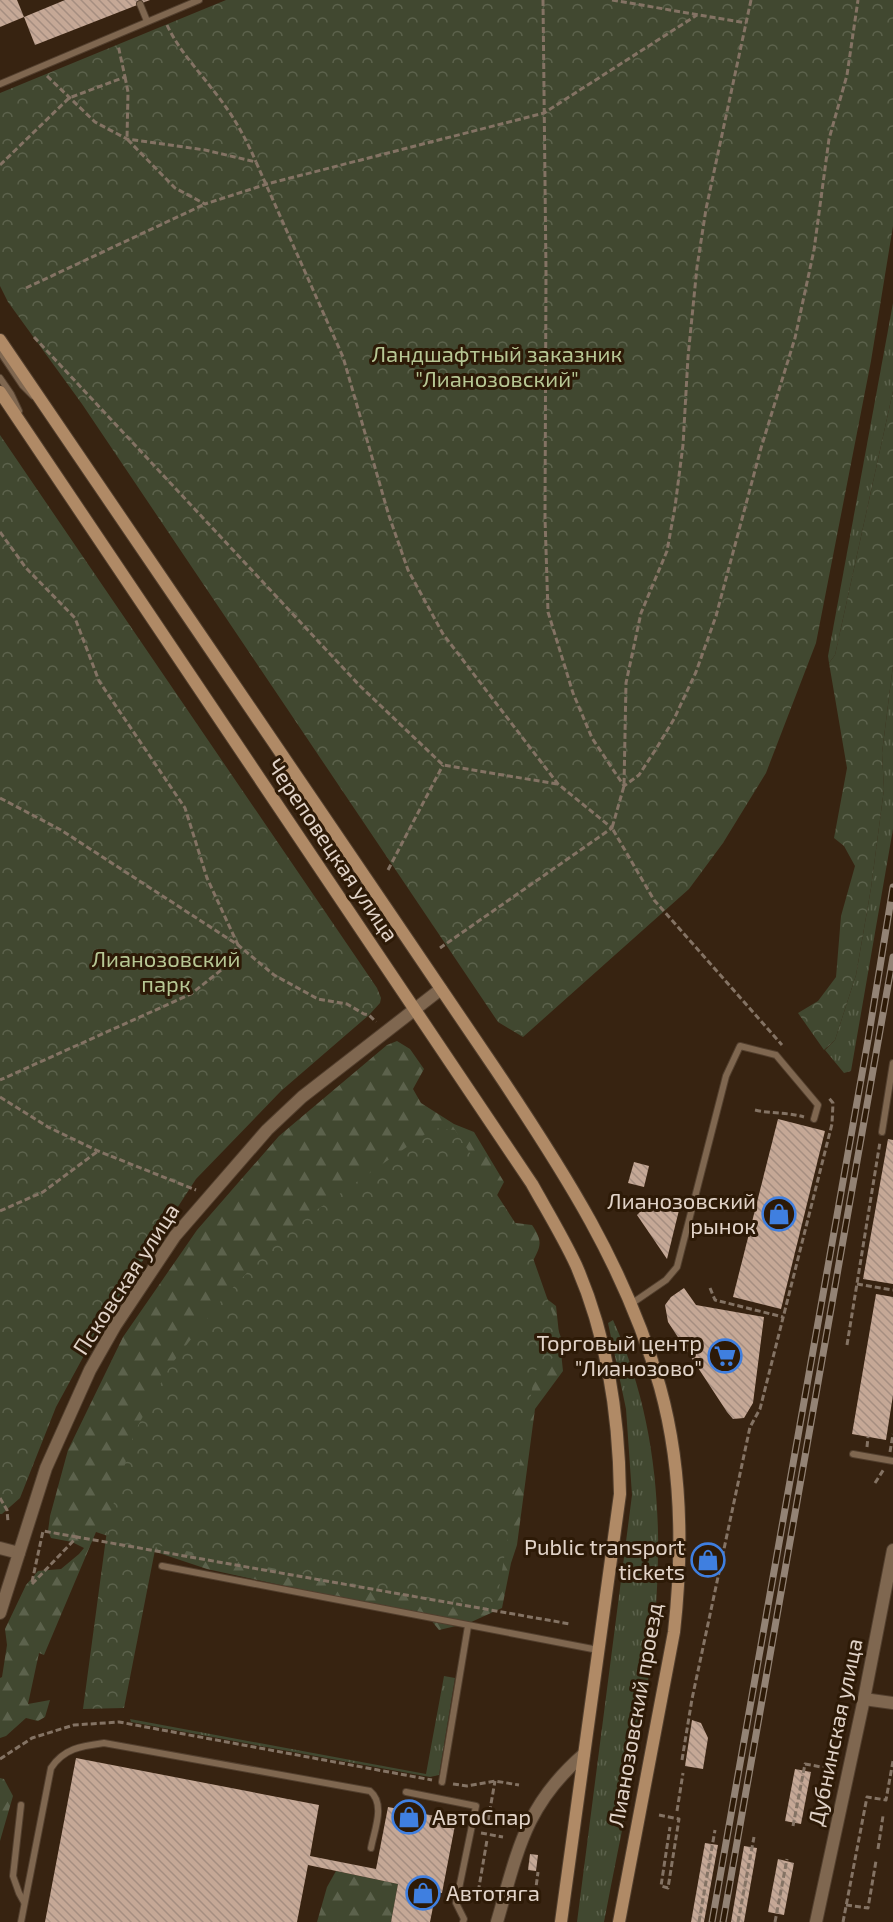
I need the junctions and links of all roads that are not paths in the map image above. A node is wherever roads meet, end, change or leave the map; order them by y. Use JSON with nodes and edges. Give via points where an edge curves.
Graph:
{"nodes":[{"id":1,"x":199,"y":0,"type":"edge"},
{"id":2,"x":140,"y":4,"type":"dead end"},
{"id":3,"x":147,"y":21,"type":"junction"},
{"id":4,"x":0,"y":84,"type":"edge"},
{"id":5,"x":0,"y":340,"type":"edge"},
{"id":6,"x":0,"y":352,"type":"edge"},
{"id":7,"x":0,"y":378,"type":"edge"},
{"id":8,"x":0,"y":392,"type":"edge"},
{"id":9,"x":50,"y":414,"type":"junction"},
{"id":10,"x":28,"y":432,"type":"junction"},
{"id":11,"x":441,"y":989,"type":"junction"},
{"id":12,"x":414,"y":1009,"type":"junction"},
{"id":13,"x":893,"y":1063,"type":"edge"},
{"id":14,"x":814,"y":1119,"type":"road end"},
{"id":15,"x":882,"y":1132,"type":"road end"},
{"id":16,"x":616,"y":1271,"type":"joint"},
{"id":17,"x":589,"y":1300,"type":"joint"},
{"id":18,"x":631,"y":1304,"type":"junction"},
{"id":19,"x":853,"y":1454,"type":"dead end"},
{"id":20,"x":893,"y":1461,"type":"edge"},
{"id":21,"x":0,"y":1548,"type":"edge"},
{"id":22,"x":893,"y":1550,"type":"edge"},
{"id":23,"x":19,"y":1553,"type":"junction"},
{"id":24,"x":162,"y":1566,"type":"dead end"},
{"id":25,"x":0,"y":1613,"type":"edge"},
{"id":26,"x":468,"y":1626,"type":"junction"},
{"id":27,"x":598,"y":1650,"type":"junction"},
{"id":28,"x":864,"y":1699,"type":"junction"},
{"id":29,"x":893,"y":1703,"type":"edge"},
{"id":30,"x":584,"y":1754,"type":"junction"},
{"id":31,"x":442,"y":1782,"type":"road end"},
{"id":32,"x":406,"y":1792,"type":"dead end"},
{"id":33,"x":21,"y":1804,"type":"dead end"},
{"id":34,"x":371,"y":1848,"type":"dead end"},
{"id":35,"x":25,"y":1902,"type":"junction"},
{"id":36,"x":21,"y":1922,"type":"edge"},
{"id":37,"x":463,"y":1922,"type":"edge"},
{"id":38,"x":497,"y":1922,"type":"edge"},
{"id":39,"x":561,"y":1922,"type":"edge"},
{"id":40,"x":619,"y":1922,"type":"edge"},
{"id":41,"x":816,"y":1922,"type":"edge"}],
"edges":[{"from":1,"to":3,"type":"lane"},
{"from":2,"to":3,"type":"lane"},
{"from":3,"to":4,"type":"lane"},
{"from":5,"to":9,"type":"main road","name":"Череповецкая улица"},
{"from":6,"to":9,"type":"lane","name":"Череповецкая улица","via":[[23,386]]},
{"from":7,"to":10,"type":"lane","name":"Череповецкая улица"},
{"from":8,"to":10,"type":"main road","name":"Череповецкая улица"},
{"from":9,"to":11,"type":"main road","name":"Череповецкая улица"},
{"from":10,"to":12,"type":"main road","name":"Череповецкая улица"},
{"from":11,"to":12,"type":"street","name":"Псковская улица"},
{"from":11,"to":16,"type":"main road","name":"Череповецкая улица","via":[[561,1168]]},
{"from":12,"to":17,"type":"main road","name":"Череповецкая улица","via":[[532,1184],[576,1265]]},
{"from":12,"to":23,"type":"street","name":"Псковская улица","via":[[302,1097],[230,1171],[175,1236],[90,1370],[46,1468]]},
{"from":13,"to":15,"type":"lane"},
{"from":14,"to":18,"type":"lane","via":[[818,1105],[776,1055],[740,1046],[726,1076],[677,1267],[666,1280]]},
{"from":16,"to":18,"type":"main road","name":"Лианозовский проезд"},
{"from":17,"to":27,"type":"main road","name":"Лианозовский проезд","via":[[615,1406],[620,1494]]},
{"from":18,"to":40,"type":"main road","name":"Лианозовский проезд","via":[[664,1408],[675,1468],[678,1600]]},
{"from":19,"to":20,"type":"lane"},
{"from":21,"to":23,"type":"street"},
{"from":22,"to":28,"type":"street","name":"Дубнинская улица"},
{"from":23,"to":25,"type":"street","name":"Псковская улица"},
{"from":24,"to":26,"type":"lane"},
{"from":26,"to":27,"type":"lane"},
{"from":26,"to":31,"type":"lane"},
{"from":27,"to":30,"type":"main road","name":"Лианозовский проезд"},
{"from":28,"to":29,"type":"street"},
{"from":28,"to":41,"type":"street","name":"Дубнинская улица"},
{"from":30,"to":38,"type":"street","via":[[551,1787],[533,1814],[521,1840]]},
{"from":30,"to":39,"type":"main road","name":"Лианозовский проезд"},
{"from":32,"to":37,"type":"lane","via":[[476,1806],[456,1903]]},
{"from":33,"to":35,"type":"lane","via":[[13,1876]]},
{"from":34,"to":35,"type":"lane","via":[[379,1805],[370,1791],[104,1743],[82,1746],[67,1751],[51,1768]]},
{"from":35,"to":36,"type":"lane"}]}
